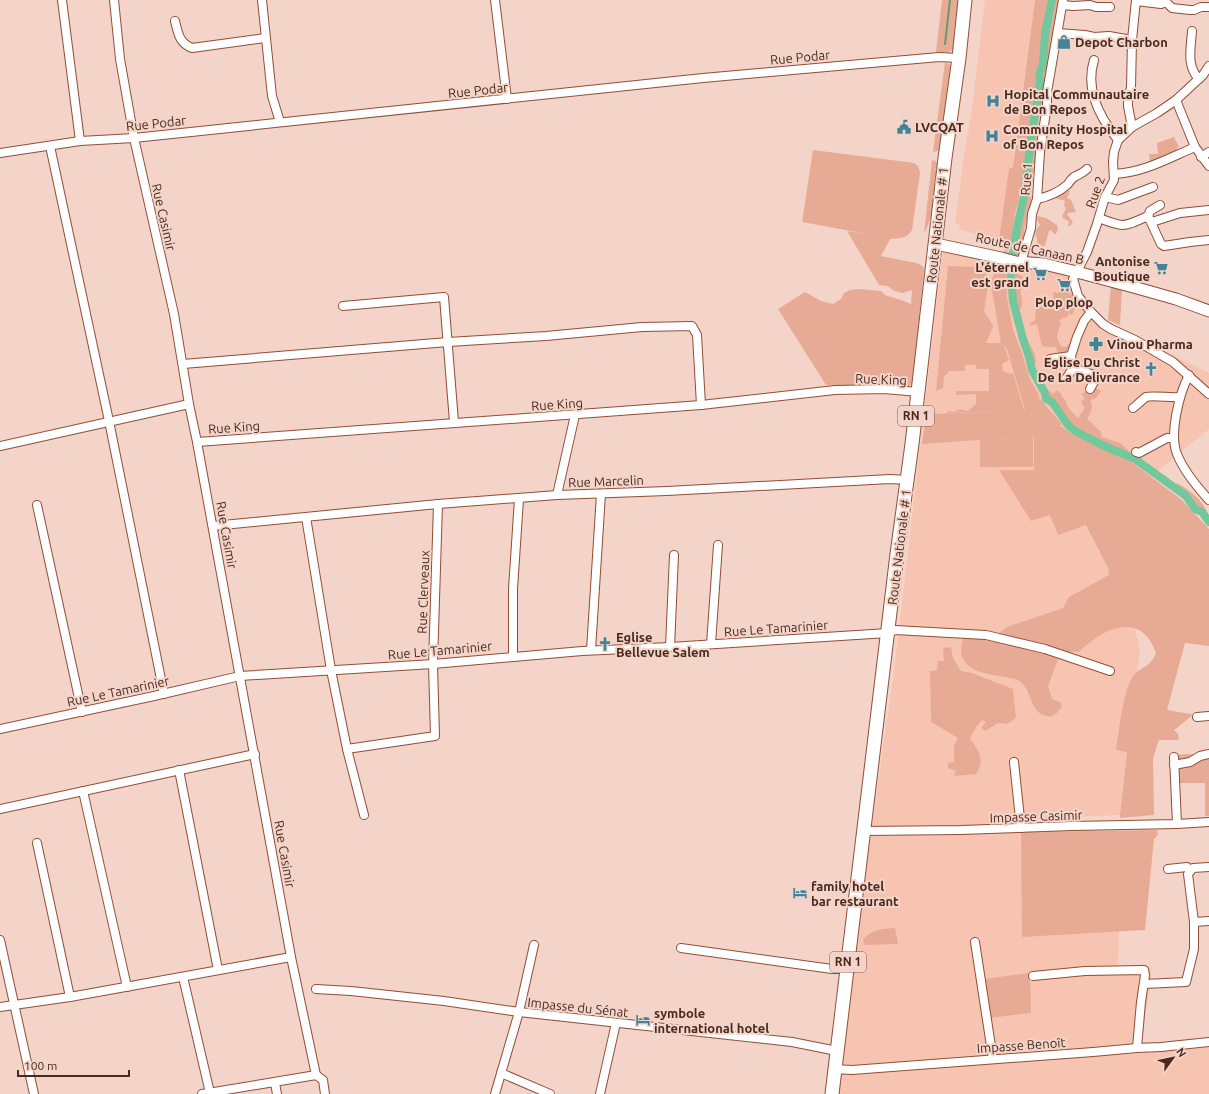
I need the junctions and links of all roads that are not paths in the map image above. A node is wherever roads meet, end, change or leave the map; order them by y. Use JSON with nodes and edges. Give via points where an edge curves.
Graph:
{"nodes":[{"id":1,"x":62,"y":0,"type":"edge"},
{"id":2,"x":114,"y":0,"type":"edge"},
{"id":3,"x":262,"y":0,"type":"edge"},
{"id":4,"x":495,"y":0,"type":"edge"},
{"id":5,"x":965,"y":0,"type":"edge"},
{"id":6,"x":1136,"y":0,"type":"edge"},
{"id":7,"x":1063,"y":2,"type":"edge"},
{"id":8,"x":1110,"y":7,"type":"dead end"},
{"id":9,"x":1209,"y":7,"type":"edge"},
{"id":10,"x":175,"y":21,"type":"dead end"},
{"id":11,"x":1192,"y":31,"type":"dead end"},
{"id":12,"x":1058,"y":33,"type":"junction"},
{"id":13,"x":265,"y":38,"type":"junction"},
{"id":14,"x":1132,"y":40,"type":"junction"},
{"id":15,"x":959,"y":58,"type":"junction"},
{"id":16,"x":1094,"y":60,"type":"dead end"},
{"id":17,"x":1209,"y":66,"type":"edge"},
{"id":18,"x":1203,"y":77,"type":"edge"},
{"id":19,"x":506,"y":99,"type":"junction"},
{"id":20,"x":1176,"y":100,"type":"junction"},
{"id":21,"x":280,"y":122,"type":"junction"},
{"id":22,"x":1132,"y":127,"type":"junction"},
{"id":23,"x":134,"y":138,"type":"junction"},
{"id":24,"x":1118,"y":140,"type":"junction"},
{"id":25,"x":80,"y":141,"type":"junction"},
{"id":26,"x":50,"y":146,"type":"junction"},
{"id":27,"x":1195,"y":147,"type":"junction"},
{"id":28,"x":1209,"y":152,"type":"edge"},
{"id":29,"x":0,"y":153,"type":"edge"},
{"id":30,"x":1201,"y":157,"type":"junction"},
{"id":31,"x":1209,"y":166,"type":"edge"},
{"id":32,"x":1087,"y":169,"type":"dead end"},
{"id":33,"x":1114,"y":174,"type":"junction"},
{"id":34,"x":1153,"y":187,"type":"dead end"},
{"id":35,"x":1105,"y":197,"type":"junction"},
{"id":36,"x":1037,"y":199,"type":"junction"},
{"id":37,"x":1160,"y":205,"type":"dead end"},
{"id":38,"x":1209,"y":210,"type":"edge"},
{"id":39,"x":1099,"y":218,"type":"junction"},
{"id":40,"x":1150,"y":219,"type":"junction"},
{"id":41,"x":1209,"y":240,"type":"edge"},
{"id":42,"x":936,"y":244,"type":"junction"},
{"id":43,"x":1019,"y":263,"type":"junction"},
{"id":44,"x":1077,"y":272,"type":"junction"},
{"id":45,"x":343,"y":306,"type":"dead end"},
{"id":46,"x":1209,"y":311,"type":"edge"},
{"id":47,"x":1091,"y":312,"type":"junction"},
{"id":48,"x":448,"y":342,"type":"junction"},
{"id":49,"x":1071,"y":356,"type":"junction"},
{"id":50,"x":1050,"y":359,"type":"dead end"},
{"id":51,"x":183,"y":364,"type":"junction"},
{"id":52,"x":1072,"y":368,"type":"junction"},
{"id":53,"x":1189,"y":375,"type":"junction"},
{"id":54,"x":1066,"y":379,"type":"dead end"},
{"id":55,"x":1090,"y":389,"type":"dead end"},
{"id":56,"x":919,"y":392,"type":"junction"},
{"id":57,"x":1209,"y":394,"type":"edge"},
{"id":58,"x":1180,"y":397,"type":"junction"},
{"id":59,"x":189,"y":404,"type":"junction"},
{"id":60,"x":701,"y":405,"type":"junction"},
{"id":61,"x":1133,"y":408,"type":"dead end"},
{"id":62,"x":575,"y":415,"type":"junction"},
{"id":63,"x":109,"y":421,"type":"junction"},
{"id":64,"x":454,"y":422,"type":"junction"},
{"id":65,"x":1174,"y":438,"type":"junction"},
{"id":66,"x":197,"y":442,"type":"junction"},
{"id":67,"x":0,"y":446,"type":"edge"},
{"id":68,"x":1136,"y":452,"type":"dead end"},
{"id":69,"x":908,"y":480,"type":"junction"},
{"id":70,"x":601,"y":494,"type":"junction"},
{"id":71,"x":557,"y":495,"type":"junction"},
{"id":72,"x":519,"y":499,"type":"junction"},
{"id":73,"x":1209,"y":500,"type":"edge"},
{"id":74,"x":438,"y":504,"type":"junction"},
{"id":75,"x":37,"y":505,"type":"dead end"},
{"id":76,"x":306,"y":517,"type":"junction"},
{"id":77,"x":213,"y":526,"type":"junction"},
{"id":78,"x":718,"y":545,"type":"dead end"},
{"id":79,"x":674,"y":555,"type":"dead end"},
{"id":80,"x":888,"y":633,"type":"junction"},
{"id":81,"x":711,"y":644,"type":"junction"},
{"id":82,"x":670,"y":647,"type":"junction"},
{"id":83,"x":592,"y":650,"type":"junction"},
{"id":84,"x":512,"y":656,"type":"junction"},
{"id":85,"x":433,"y":664,"type":"junction"},
{"id":86,"x":331,"y":670,"type":"junction"},
{"id":87,"x":1110,"y":671,"type":"dead end"},
{"id":88,"x":240,"y":676,"type":"junction"},
{"id":89,"x":164,"y":694,"type":"junction"},
{"id":90,"x":82,"y":712,"type":"junction"},
{"id":91,"x":1209,"y":716,"type":"edge"},
{"id":92,"x":1196,"y":717,"type":"dead end"},
{"id":93,"x":0,"y":727,"type":"edge"},
{"id":94,"x":347,"y":749,"type":"junction"},
{"id":95,"x":255,"y":754,"type":"junction"},
{"id":96,"x":1209,"y":754,"type":"edge"},
{"id":97,"x":1014,"y":762,"type":"dead end"},
{"id":98,"x":179,"y":770,"type":"junction"},
{"id":99,"x":83,"y":791,"type":"junction"},
{"id":100,"x":0,"y":809,"type":"edge"},
{"id":101,"x":364,"y":815,"type":"dead end"},
{"id":102,"x":1209,"y":822,"type":"edge"},
{"id":103,"x":1177,"y":824,"type":"junction"},
{"id":104,"x":1021,"y":828,"type":"junction"},
{"id":105,"x":864,"y":831,"type":"junction"},
{"id":106,"x":37,"y":843,"type":"dead end"},
{"id":107,"x":1209,"y":867,"type":"edge"},
{"id":108,"x":1168,"y":869,"type":"dead end"},
{"id":109,"x":1190,"y":870,"type":"junction"},
{"id":110,"x":1209,"y":921,"type":"edge"},
{"id":111,"x":1194,"y":922,"type":"junction"},
{"id":112,"x":0,"y":940,"type":"edge"},
{"id":113,"x":976,"y":942,"type":"dead end"},
{"id":114,"x":534,"y":945,"type":"dead end"},
{"id":115,"x":682,"y":948,"type":"dead end"},
{"id":116,"x":291,"y":957,"type":"junction"},
{"id":117,"x":847,"y":969,"type":"junction"},
{"id":118,"x":218,"y":970,"type":"junction"},
{"id":119,"x":1033,"y":976,"type":"dead end"},
{"id":120,"x":183,"y":977,"type":"junction"},
{"id":121,"x":1144,"y":984,"type":"junction"},
{"id":122,"x":127,"y":987,"type":"junction"},
{"id":123,"x":316,"y":989,"type":"dead end"},
{"id":124,"x":70,"y":997,"type":"junction"},
{"id":125,"x":15,"y":1004,"type":"junction"},
{"id":126,"x":0,"y":1007,"type":"edge"},
{"id":127,"x":519,"y":1012,"type":"junction"},
{"id":128,"x":616,"y":1023,"type":"junction"},
{"id":129,"x":1209,"y":1042,"type":"edge"},
{"id":130,"x":1137,"y":1048,"type":"junction"},
{"id":131,"x":837,"y":1050,"type":"junction"},
{"id":132,"x":993,"y":1059,"type":"junction"},
{"id":133,"x":834,"y":1069,"type":"junction"},
{"id":134,"x":501,"y":1074,"type":"junction"},
{"id":135,"x":316,"y":1075,"type":"junction"},
{"id":136,"x":275,"y":1083,"type":"junction"},
{"id":137,"x":206,"y":1093,"type":"edge"},
{"id":138,"x":34,"y":1094,"type":"edge"},
{"id":139,"x":277,"y":1094,"type":"edge"},
{"id":140,"x":325,"y":1094,"type":"edge"},
{"id":141,"x":494,"y":1094,"type":"edge"},
{"id":142,"x":550,"y":1094,"type":"edge"},
{"id":143,"x":600,"y":1094,"type":"edge"},
{"id":144,"x":832,"y":1094,"type":"edge"}],
"edges":[{"from":1,"to":25,"type":"street"},
{"from":2,"to":23,"type":"street","name":"Rue Casimir","via":[[120,59]]},
{"from":3,"to":13,"type":"street"},
{"from":4,"to":19,"type":"street"},
{"from":5,"to":15,"type":"main road","name":"Route Nationale # 1","number":"RN 1"},
{"from":6,"to":9,"type":"street","via":[[1161,4],[1166,2],[1172,8],[1190,10]]},
{"from":6,"to":14,"type":"street"},
{"from":7,"to":8,"type":"street","via":[[1073,6]]},
{"from":7,"to":12,"type":"street","name":"Rue 1"},
{"from":10,"to":13,"type":"street","via":[[180,40],[192,48]]},
{"from":11,"to":18,"type":"street","via":[[1190,63],[1195,76]]},
{"from":12,"to":14,"type":"street"},
{"from":12,"to":36,"type":"street","name":"Rue 1","via":[[1047,92]]},
{"from":13,"to":21,"type":"street","via":[[272,96]]},
{"from":14,"to":22,"type":"street","via":[[1128,106]]},
{"from":15,"to":19,"type":"street","name":"Rue Podar","via":[[939,57],[714,77]]},
{"from":15,"to":42,"type":"main road","name":"Route Nationale # 1","number":"RN 1"},
{"from":16,"to":24,"type":"street","via":[[1092,82],[1095,103]]},
{"from":17,"to":18,"type":"street"},
{"from":18,"to":20,"type":"street"},
{"from":19,"to":21,"type":"street","name":"Rue Podar"},
{"from":20,"to":22,"type":"street"},
{"from":20,"to":27,"type":"street"},
{"from":21,"to":23,"type":"street","name":"Rue Podar"},
{"from":22,"to":24,"type":"street"},
{"from":23,"to":25,"type":"street","name":"Rue Podar"},
{"from":23,"to":51,"type":"street","name":"Rue Casimir"},
{"from":24,"to":33,"type":"street","name":"Rue 2","via":[[1114,152]]},
{"from":25,"to":26,"type":"street","name":"Rue Podar"},
{"from":26,"to":29,"type":"street","name":"Rue Podar"},
{"from":26,"to":63,"type":"street"},
{"from":27,"to":30,"type":"street"},
{"from":27,"to":33,"type":"street","via":[[1144,168]]},
{"from":28,"to":30,"type":"street"},
{"from":30,"to":31,"type":"street"},
{"from":32,"to":36,"type":"street","via":[[1059,190]]},
{"from":33,"to":35,"type":"street","name":"Rue 2","via":[[1114,180]]},
{"from":34,"to":35,"type":"street","via":[[1118,200]]},
{"from":35,"to":39,"type":"street","name":"Rue 2"},
{"from":36,"to":43,"type":"street","name":"Rue 1","via":[[1031,228]]},
{"from":37,"to":40,"type":"street","via":[[1148,213]]},
{"from":38,"to":40,"type":"street"},
{"from":39,"to":40,"type":"street","via":[[1112,224],[1126,225]]},
{"from":39,"to":44,"type":"street","name":"Rue 2"},
{"from":40,"to":41,"type":"street","via":[[1163,246]]},
{"from":42,"to":43,"type":"street","name":"Route de Canaan B"},
{"from":42,"to":56,"type":"main road","name":"Route Nationale # 1","number":"RN 1"},
{"from":43,"to":44,"type":"street","name":"Route de Canaan B","via":[[1044,264]]},
{"from":44,"to":46,"type":"street","name":"Route de Canaan B","via":[[1176,299]]},
{"from":44,"to":47,"type":"street","via":[[1073,279],[1078,296]]},
{"from":45,"to":48,"type":"street","via":[[444,297]]},
{"from":47,"to":49,"type":"street","via":[[1084,321]]},
{"from":47,"to":53,"type":"street","via":[[1111,329],[1136,340],[1173,362]]},
{"from":48,"to":51,"type":"street"},
{"from":48,"to":60,"type":"street","via":[[646,326],[692,326],[697,335]]},
{"from":48,"to":64,"type":"street"},
{"from":49,"to":50,"type":"street"},
{"from":49,"to":52,"type":"street"},
{"from":51,"to":59,"type":"street","name":"Rue Casimir"},
{"from":52,"to":54,"type":"street"},
{"from":52,"to":55,"type":"street","via":[[1094,375],[1095,380]]},
{"from":53,"to":57,"type":"street"},
{"from":53,"to":58,"type":"street"},
{"from":56,"to":60,"type":"street","name":"Rue King","via":[[884,389],[835,390]]},
{"from":56,"to":69,"type":"main road","name":"Route Nationale # 1","number":"RN 1"},
{"from":58,"to":61,"type":"street","via":[[1150,397]]},
{"from":58,"to":65,"type":"street"},
{"from":59,"to":63,"type":"street"},
{"from":59,"to":66,"type":"street","name":"Rue Casimir"},
{"from":60,"to":62,"type":"street","name":"Rue King"},
{"from":62,"to":64,"type":"street","name":"Rue King"},
{"from":62,"to":71,"type":"street"},
{"from":63,"to":67,"type":"street"},
{"from":63,"to":89,"type":"street"},
{"from":64,"to":66,"type":"street","name":"Rue King"},
{"from":65,"to":68,"type":"street","via":[[1167,438],[1140,453]]},
{"from":65,"to":73,"type":"street","via":[[1179,459]]},
{"from":66,"to":77,"type":"street","name":"Rue Casimir"},
{"from":69,"to":70,"type":"street","name":"Rue Marcelin"},
{"from":69,"to":80,"type":"main road","name":"Route Nationale # 1","number":"RN 1"},
{"from":70,"to":71,"type":"street","name":"Rue Marcelin"},
{"from":70,"to":83,"type":"street"},
{"from":71,"to":72,"type":"street","name":"Rue Marcelin"},
{"from":72,"to":74,"type":"street","name":"Rue Marcelin"},
{"from":72,"to":84,"type":"street"},
{"from":74,"to":76,"type":"street","name":"Rue Marcelin"},
{"from":74,"to":85,"type":"street","name":"Rue Clerveaux"},
{"from":75,"to":90,"type":"street"},
{"from":76,"to":77,"type":"street","name":"Rue Marcelin"},
{"from":76,"to":86,"type":"street"},
{"from":77,"to":88,"type":"street","name":"Rue Casimir"},
{"from":78,"to":81,"type":"street"},
{"from":79,"to":82,"type":"street"},
{"from":80,"to":81,"type":"street","name":"Rue Le Tamarinier"},
{"from":80,"to":87,"type":"street","name":"Rue Le Tamarinier","via":[[895,630],[986,634],[1045,649]]},
{"from":80,"to":105,"type":"main road","name":"Route Nationale # 1","number":"RN 1"},
{"from":81,"to":82,"type":"street","name":"Rue Le Tamarinier"},
{"from":82,"to":83,"type":"street","name":"Rue Le Tamarinier"},
{"from":83,"to":84,"type":"street","name":"Rue Le Tamarinier"},
{"from":84,"to":85,"type":"street","name":"Rue Le Tamarinier"},
{"from":85,"to":86,"type":"street","name":"Rue Le Tamarinier"},
{"from":85,"to":94,"type":"street","name":"Rue Clerveaux","via":[[435,736]]},
{"from":86,"to":88,"type":"street","name":"Rue Le Tamarinier"},
{"from":86,"to":94,"type":"street"},
{"from":88,"to":89,"type":"street","name":"Rue Le Tamarinier"},
{"from":88,"to":95,"type":"street","name":"Rue Casimir"},
{"from":89,"to":90,"type":"street","name":"Rue Le Tamarinier"},
{"from":90,"to":93,"type":"street","name":"Rue Le Tamarinier"},
{"from":91,"to":92,"type":"street"},
{"from":94,"to":101,"type":"street"},
{"from":95,"to":98,"type":"street"},
{"from":95,"to":116,"type":"street","name":"Rue Casimir"},
{"from":96,"to":103,"type":"street","via":[[1190,762],[1174,761]]},
{"from":97,"to":104,"type":"street"},
{"from":98,"to":99,"type":"street"},
{"from":98,"to":118,"type":"street"},
{"from":99,"to":100,"type":"street"},
{"from":99,"to":122,"type":"street"},
{"from":102,"to":103,"type":"street","name":"Impasse Casimir"},
{"from":103,"to":104,"type":"street","name":"Impasse Casimir"},
{"from":104,"to":105,"type":"street","name":"Impasse Casimir"},
{"from":105,"to":117,"type":"main road","name":"Route Nationale # 1","number":"RN 1"},
{"from":106,"to":124,"type":"street"},
{"from":107,"to":109,"type":"street"},
{"from":108,"to":109,"type":"street","via":[[1187,867]]},
{"from":109,"to":111,"type":"street","via":[[1188,874]]},
{"from":110,"to":111,"type":"street"},
{"from":111,"to":121,"type":"street","via":[[1194,949],[1186,982]]},
{"from":112,"to":125,"type":"street"},
{"from":113,"to":132,"type":"street"},
{"from":114,"to":127,"type":"street"},
{"from":115,"to":117,"type":"street"},
{"from":116,"to":118,"type":"street"},
{"from":116,"to":135,"type":"street","name":"Rue Casimir"},
{"from":117,"to":131,"type":"main road","name":"Route Nationale # 1","number":"RN 1"},
{"from":118,"to":120,"type":"street"},
{"from":119,"to":121,"type":"street","via":[[1085,971],[1142,970],[1145,972]]},
{"from":120,"to":122,"type":"street"},
{"from":120,"to":137,"type":"street"},
{"from":121,"to":130,"type":"street"},
{"from":122,"to":124,"type":"street"},
{"from":123,"to":127,"type":"street","name":"Impasse du Sénat","via":[[444,1001]]},
{"from":124,"to":125,"type":"street"},
{"from":125,"to":126,"type":"street"},
{"from":125,"to":138,"type":"street"},
{"from":127,"to":128,"type":"street","name":"Impasse du Sénat"},
{"from":127,"to":134,"type":"street"},
{"from":128,"to":131,"type":"street","name":"Impasse du Sénat","via":[[792,1042]]},
{"from":128,"to":143,"type":"street"},
{"from":129,"to":130,"type":"street","name":"Impasse Benoît"},
{"from":130,"to":132,"type":"street","name":"Impasse Benoît"},
{"from":131,"to":133,"type":"main road","name":"Route Nationale # 1","number":"RN 1"},
{"from":132,"to":133,"type":"street","name":"Impasse Benoît","via":[[852,1070]]},
{"from":133,"to":144,"type":"main road","name":"Route Nationale # 1","number":"RN 1"},
{"from":134,"to":141,"type":"street"},
{"from":134,"to":142,"type":"street"},
{"from":135,"to":136,"type":"street"},
{"from":135,"to":140,"type":"street","name":"Rue Casimir","via":[[323,1080]]},
{"from":136,"to":137,"type":"street"},
{"from":136,"to":139,"type":"street"}]}
